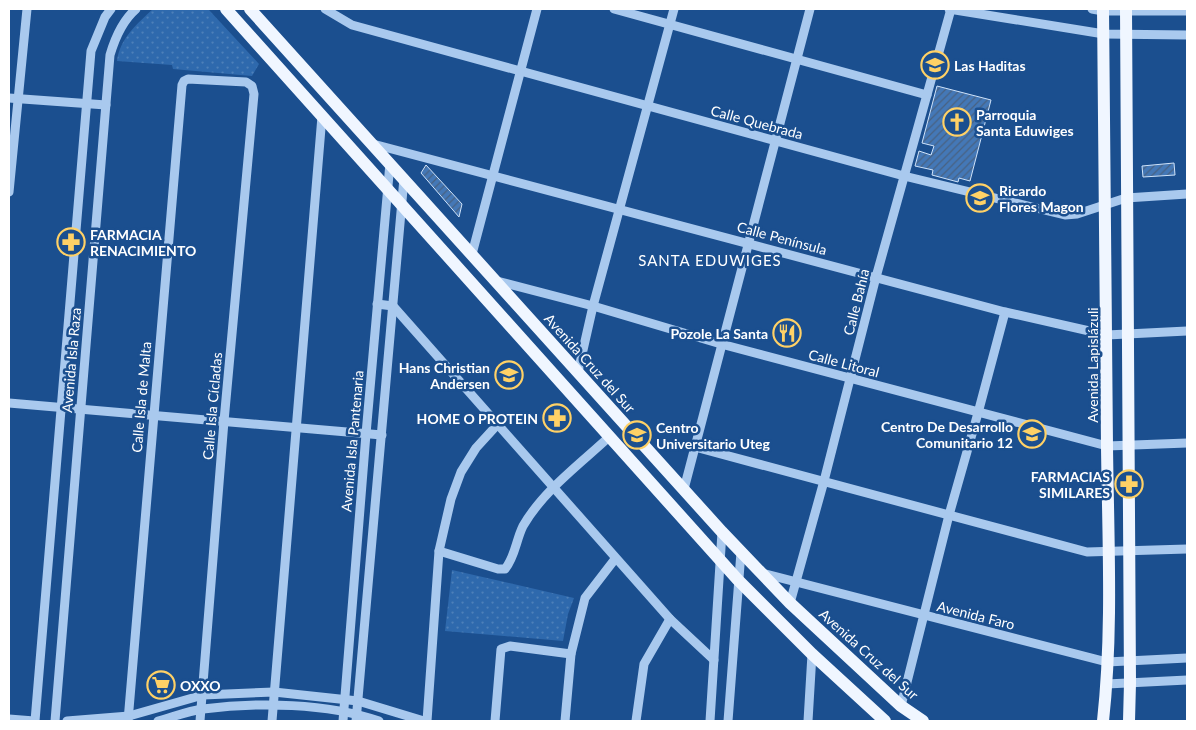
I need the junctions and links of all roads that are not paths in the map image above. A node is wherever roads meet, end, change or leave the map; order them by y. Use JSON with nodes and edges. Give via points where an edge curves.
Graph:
{"nodes":[{"id":1,"x":27,"y":9,"type":"edge"},
{"id":2,"x":111,"y":9,"type":"edge"},
{"id":3,"x":136,"y":9,"type":"edge"},
{"id":4,"x":226,"y":9,"type":"edge"},
{"id":5,"x":250,"y":9,"type":"edge"},
{"id":6,"x":325,"y":9,"type":"edge"},
{"id":7,"x":537,"y":9,"type":"edge"},
{"id":8,"x":614,"y":9,"type":"edge"},
{"id":9,"x":674,"y":9,"type":"edge"},
{"id":10,"x":810,"y":9,"type":"edge"},
{"id":11,"x":950,"y":9,"type":"edge"},
{"id":12,"x":1099,"y":9,"type":"edge"},
{"id":13,"x":1126,"y":10,"type":"edge"},
{"id":14,"x":1187,"y":11,"type":"edge"},
{"id":15,"x":670,"y":25,"type":"junction"},
{"id":16,"x":1104,"y":34,"type":"junction"},
{"id":17,"x":1126,"y":34,"type":"junction"},
{"id":18,"x":1187,"y":35,"type":"edge"},
{"id":19,"x":796,"y":59,"type":"junction"},
{"id":20,"x":521,"y":72,"type":"junction"},
{"id":21,"x":188,"y":79,"type":"joint"},
{"id":22,"x":927,"y":95,"type":"junction"},
{"id":23,"x":13,"y":98,"type":"edge"},
{"id":24,"x":87,"y":104,"type":"junction"},
{"id":25,"x":106,"y":105,"type":"junction"},
{"id":26,"x":648,"y":106,"type":"junction"},
{"id":27,"x":322,"y":116,"type":"junction"},
{"id":28,"x":775,"y":141,"type":"junction"},
{"id":29,"x":373,"y":144,"type":"junction"},
{"id":30,"x":390,"y":163,"type":"junction"},
{"id":31,"x":492,"y":176,"type":"junction"},
{"id":32,"x":904,"y":176,"type":"junction"},
{"id":33,"x":404,"y":178,"type":"junction"},
{"id":34,"x":388,"y":190,"type":"junction"},
{"id":35,"x":9,"y":192,"type":"edge"},
{"id":36,"x":1187,"y":194,"type":"edge"},
{"id":37,"x":1126,"y":198,"type":"junction"},
{"id":38,"x":1104,"y":204,"type":"junction"},
{"id":39,"x":401,"y":205,"type":"junction"},
{"id":40,"x":620,"y":210,"type":"junction"},
{"id":41,"x":747,"y":243,"type":"junction"},
{"id":42,"x":472,"y":254,"type":"junction"},
{"id":43,"x":876,"y":277,"type":"junction"},
{"id":44,"x":497,"y":281,"type":"junction"},
{"id":45,"x":377,"y":304,"type":"junction"},
{"id":46,"x":393,"y":306,"type":"junction"},
{"id":47,"x":593,"y":306,"type":"junction"},
{"id":48,"x":1005,"y":312,"type":"junction"},
{"id":49,"x":1187,"y":331,"type":"edge"},
{"id":50,"x":1128,"y":334,"type":"junction"},
{"id":51,"x":1107,"y":335,"type":"junction"},
{"id":52,"x":721,"y":344,"type":"junction"},
{"id":53,"x":578,"y":372,"type":"junction"},
{"id":54,"x":851,"y":379,"type":"junction"},
{"id":55,"x":9,"y":403,"type":"edge"},
{"id":56,"x":62,"y":408,"type":"junction"},
{"id":57,"x":81,"y":409,"type":"junction"},
{"id":58,"x":978,"y":413,"type":"junction"},
{"id":59,"x":154,"y":415,"type":"junction"},
{"id":60,"x":224,"y":421,"type":"junction"},
{"id":61,"x":497,"y":425,"type":"junction"},
{"id":62,"x":296,"y":427,"type":"junction"},
{"id":63,"x":366,"y":434,"type":"junction"},
{"id":64,"x":382,"y":435,"type":"junction"},
{"id":65,"x":609,"y":437,"type":"junction"},
{"id":66,"x":1187,"y":443,"type":"edge"},
{"id":67,"x":1107,"y":446,"type":"junction"},
{"id":68,"x":1128,"y":446,"type":"junction"},
{"id":69,"x":695,"y":447,"type":"junction"},
{"id":70,"x":824,"y":481,"type":"junction"},
{"id":71,"x":553,"y":488,"type":"junction"},
{"id":72,"x":684,"y":489,"type":"junction"},
{"id":73,"x":949,"y":514,"type":"junction"},
{"id":74,"x":722,"y":532,"type":"junction"},
{"id":75,"x":1187,"y":549,"type":"edge"},
{"id":76,"x":439,"y":551,"type":"junction"},
{"id":77,"x":741,"y":552,"type":"junction"},
{"id":78,"x":1108,"y":552,"type":"junction"},
{"id":79,"x":1129,"y":552,"type":"junction"},
{"id":80,"x":616,"y":558,"type":"junction"},
{"id":81,"x":720,"y":561,"type":"junction"},
{"id":82,"x":762,"y":573,"type":"junction"},
{"id":83,"x":738,"y":580,"type":"junction"},
{"id":84,"x":796,"y":583,"type":"junction"},
{"id":85,"x":790,"y":603,"type":"junction"},
{"id":86,"x":923,"y":616,"type":"junction"},
{"id":87,"x":670,"y":619,"type":"junction"},
{"id":88,"x":570,"y":654,"type":"junction"},
{"id":89,"x":812,"y":654,"type":"junction"},
{"id":90,"x":1187,"y":658,"type":"edge"},
{"id":91,"x":714,"y":660,"type":"junction"},
{"id":92,"x":1129,"y":661,"type":"junction"},
{"id":93,"x":1107,"y":662,"type":"junction"},
{"id":94,"x":1187,"y":680,"type":"edge"},
{"id":95,"x":1130,"y":683,"type":"junction"},
{"id":96,"x":1107,"y":684,"type":"junction"},
{"id":97,"x":274,"y":692,"type":"junction"},
{"id":98,"x":203,"y":695,"type":"junction"},
{"id":99,"x":345,"y":700,"type":"junction"},
{"id":100,"x":358,"y":701,"type":"junction"},
{"id":101,"x":274,"y":705,"type":"junction"},
{"id":102,"x":900,"y":706,"type":"junction"},
{"id":103,"x":201,"y":709,"type":"junction"},
{"id":104,"x":344,"y":712,"type":"junction"},
{"id":105,"x":356,"y":717,"type":"edge"},
{"id":106,"x":9,"y":719,"type":"edge"},
{"id":107,"x":129,"y":719,"type":"edge"},
{"id":108,"x":34,"y":721,"type":"edge"},
{"id":109,"x":55,"y":721,"type":"edge"},
{"id":110,"x":67,"y":721,"type":"edge"},
{"id":111,"x":158,"y":721,"type":"edge"},
{"id":112,"x":200,"y":721,"type":"edge"},
{"id":113,"x":272,"y":721,"type":"edge"},
{"id":114,"x":343,"y":721,"type":"edge"},
{"id":115,"x":379,"y":721,"type":"edge"},
{"id":116,"x":425,"y":721,"type":"edge"},
{"id":117,"x":495,"y":721,"type":"edge"},
{"id":118,"x":565,"y":721,"type":"edge"},
{"id":119,"x":636,"y":721,"type":"edge"},
{"id":120,"x":710,"y":721,"type":"edge"},
{"id":121,"x":728,"y":721,"type":"edge"},
{"id":122,"x":808,"y":721,"type":"edge"},
{"id":123,"x":884,"y":721,"type":"edge"},
{"id":124,"x":923,"y":721,"type":"edge"},
{"id":125,"x":1103,"y":721,"type":"edge"},
{"id":126,"x":1129,"y":721,"type":"edge"}],
"edges":[{"from":1,"to":23,"type":"street"},
{"from":2,"to":24,"type":"street","name":"Avenida Isla Raza","via":[[91,51]]},
{"from":3,"to":25,"type":"street","name":"Avenida Isla Raza","via":[[115,38],[110,55]]},
{"from":4,"to":27,"type":"main road"},
{"from":5,"to":29,"type":"main road","name":"Avenida Cruz del Sur"},
{"from":6,"to":20,"type":"street","name":"Calle Quebrada","via":[[352,25]]},
{"from":7,"to":20,"type":"street"},
{"from":8,"to":15,"type":"street"},
{"from":9,"to":15,"type":"street"},
{"from":10,"to":19,"type":"street"},
{"from":11,"to":16,"type":"street"},
{"from":11,"to":22,"type":"street","name":"Calle Bahía"},
{"from":12,"to":13,"type":"street"},
{"from":12,"to":16,"type":"main road","name":"Avenida Lapislázuli"},
{"from":13,"to":14,"type":"street"},
{"from":13,"to":17,"type":"main road"},
{"from":15,"to":19,"type":"street"},
{"from":15,"to":26,"type":"street"},
{"from":16,"to":17,"type":"street"},
{"from":16,"to":38,"type":"main road","name":"Avenida Lapislázuli"},
{"from":17,"to":18,"type":"street"},
{"from":17,"to":37,"type":"main road"},
{"from":19,"to":22,"type":"street"},
{"from":19,"to":28,"type":"street"},
{"from":20,"to":26,"type":"street","name":"Calle Quebrada"},
{"from":20,"to":31,"type":"street"},
{"from":21,"to":59,"type":"street","name":"Calle Isla de Malta","via":[[182,85]]},
{"from":21,"to":60,"type":"street","name":"Calle Isla Cícladas","via":[[246,82],[252,86],[254,94]]},
{"from":22,"to":32,"type":"street","name":"Calle Bahía"},
{"from":23,"to":24,"type":"street"},
{"from":23,"to":35,"type":"street"},
{"from":24,"to":25,"type":"street"},
{"from":24,"to":56,"type":"street","name":"Avenida Isla Raza"},
{"from":25,"to":57,"type":"street","name":"Avenida Isla Raza"},
{"from":26,"to":28,"type":"street","name":"Calle Quebrada"},
{"from":26,"to":40,"type":"street"},
{"from":27,"to":34,"type":"main road"},
{"from":27,"to":62,"type":"street"},
{"from":28,"to":32,"type":"street","name":"Calle Quebrada"},
{"from":28,"to":41,"type":"street"},
{"from":29,"to":30,"type":"main road","name":"Avenida Cruz del Sur"},
{"from":29,"to":31,"type":"street","name":"Calle Península"},
{"from":30,"to":33,"type":"main road","name":"Avenida Cruz del Sur"},
{"from":30,"to":34,"type":"street","name":"Avenida Isla Pantenaria"},
{"from":31,"to":40,"type":"street","name":"Calle Península"},
{"from":31,"to":42,"type":"street"},
{"from":32,"to":38,"type":"street","name":"Calle Quebrada","via":[[1065,215]]},
{"from":32,"to":43,"type":"street","name":"Calle Bahía"},
{"from":33,"to":39,"type":"street"},
{"from":33,"to":42,"type":"main road","name":"Avenida Cruz del Sur"},
{"from":34,"to":39,"type":"main road"},
{"from":34,"to":45,"type":"street","name":"Avenida Isla Pantenaria"},
{"from":36,"to":37,"type":"street","name":"Calle Quebrada"},
{"from":37,"to":38,"type":"street","name":"Calle Quebrada"},
{"from":37,"to":50,"type":"main road"},
{"from":38,"to":51,"type":"main road","name":"Avenida Lapislázuli"},
{"from":39,"to":46,"type":"street"},
{"from":39,"to":65,"type":"main road"},
{"from":40,"to":41,"type":"street","name":"Calle Península"},
{"from":40,"to":47,"type":"street"},
{"from":41,"to":43,"type":"street","name":"Calle Península"},
{"from":41,"to":52,"type":"street"},
{"from":42,"to":44,"type":"main road","name":"Avenida Cruz del Sur"},
{"from":43,"to":48,"type":"street","name":"Calle Península"},
{"from":43,"to":54,"type":"street","name":"Calle Bahía"},
{"from":44,"to":47,"type":"street","name":"Calle Litoral"},
{"from":44,"to":53,"type":"main road","name":"Avenida Cruz del Sur"},
{"from":45,"to":46,"type":"street"},
{"from":45,"to":63,"type":"street","name":"Avenida Isla Pantenaria"},
{"from":46,"to":61,"type":"street"},
{"from":46,"to":64,"type":"street"},
{"from":47,"to":52,"type":"street","name":"Calle Litoral"},
{"from":47,"to":53,"type":"street"},
{"from":48,"to":51,"type":"street","name":"Calle Península"},
{"from":48,"to":58,"type":"street"},
{"from":49,"to":50,"type":"street","name":"Calle Península"},
{"from":50,"to":51,"type":"street","name":"Calle Península"},
{"from":50,"to":68,"type":"main road"},
{"from":51,"to":67,"type":"main road","name":"Avenida Lapislázuli"},
{"from":52,"to":54,"type":"street","name":"Calle Litoral"},
{"from":52,"to":69,"type":"street"},
{"from":53,"to":72,"type":"main road","name":"Avenida Cruz del Sur"},
{"from":54,"to":58,"type":"street","name":"Calle Litoral"},
{"from":54,"to":70,"type":"street","name":"Calle Bahía"},
{"from":55,"to":56,"type":"street"},
{"from":56,"to":57,"type":"street"},
{"from":56,"to":108,"type":"street","name":"Avenida Isla Raza"},
{"from":57,"to":59,"type":"street"},
{"from":57,"to":109,"type":"street","name":"Avenida Isla Raza"},
{"from":58,"to":67,"type":"street","name":"Calle Litoral"},
{"from":58,"to":73,"type":"street"},
{"from":59,"to":60,"type":"street"},
{"from":59,"to":107,"type":"street","name":"Calle Isla de Malta"},
{"from":60,"to":62,"type":"street"},
{"from":60,"to":98,"type":"street","name":"Calle Isla Cícladas"},
{"from":61,"to":71,"type":"street"},
{"from":61,"to":76,"type":"street","via":[[476,448],[461,472]]},
{"from":62,"to":63,"type":"street"},
{"from":62,"to":97,"type":"street"},
{"from":63,"to":64,"type":"street"},
{"from":63,"to":99,"type":"street","name":"Avenida Isla Pantenaria"},
{"from":64,"to":100,"type":"street"},
{"from":65,"to":71,"type":"street"},
{"from":65,"to":81,"type":"main road"},
{"from":66,"to":68,"type":"street","name":"Calle Litoral"},
{"from":67,"to":68,"type":"street","name":"Calle Litoral"},
{"from":67,"to":78,"type":"main road","name":"Avenida Lapislázuli"},
{"from":68,"to":79,"type":"main road"},
{"from":69,"to":70,"type":"street"},
{"from":69,"to":72,"type":"street"},
{"from":70,"to":73,"type":"street"},
{"from":70,"to":84,"type":"street","name":"Calle Bahía"},
{"from":71,"to":76,"type":"street","via":[[523,527],[505,569]]},
{"from":71,"to":80,"type":"street"},
{"from":72,"to":74,"type":"main road","name":"Avenida Cruz del Sur"},
{"from":73,"to":78,"type":"street","via":[[1087,552]]},
{"from":73,"to":86,"type":"street"},
{"from":74,"to":77,"type":"main road","name":"Avenida Cruz del Sur"},
{"from":74,"to":81,"type":"street"},
{"from":75,"to":79,"type":"street"},
{"from":76,"to":116,"type":"street"},
{"from":77,"to":82,"type":"main road","name":"Avenida Cruz del Sur"},
{"from":77,"to":83,"type":"street"},
{"from":78,"to":79,"type":"street"},
{"from":78,"to":93,"type":"main road","name":"Avenida Lapislázuli"},
{"from":79,"to":92,"type":"main road"},
{"from":80,"to":87,"type":"street"},
{"from":80,"to":88,"type":"street","via":[[585,598]]},
{"from":81,"to":83,"type":"main road"},
{"from":81,"to":91,"type":"street"},
{"from":82,"to":84,"type":"street","name":"Avenida Faro"},
{"from":82,"to":85,"type":"main road","name":"Avenida Cruz del Sur"},
{"from":83,"to":89,"type":"main road"},
{"from":83,"to":121,"type":"street"},
{"from":84,"to":85,"type":"street","name":"Calle Bahía"},
{"from":84,"to":86,"type":"street","name":"Avenida Faro"},
{"from":85,"to":102,"type":"main road","name":"Avenida Cruz del Sur"},
{"from":86,"to":93,"type":"street","name":"Avenida Faro"},
{"from":86,"to":102,"type":"street"},
{"from":87,"to":91,"type":"street"},
{"from":87,"to":119,"type":"street","via":[[644,664]]},
{"from":88,"to":117,"type":"street","via":[[503,647],[500,651]]},
{"from":88,"to":118,"type":"street"},
{"from":89,"to":122,"type":"street"},
{"from":89,"to":123,"type":"main road"},
{"from":90,"to":92,"type":"street","name":"Avenida Faro"},
{"from":91,"to":120,"type":"street"},
{"from":92,"to":93,"type":"street","name":"Avenida Faro"},
{"from":92,"to":95,"type":"main road"},
{"from":93,"to":96,"type":"main road","name":"Avenida Lapislázuli"},
{"from":94,"to":95,"type":"street"},
{"from":95,"to":96,"type":"street"},
{"from":95,"to":126,"type":"main road"},
{"from":96,"to":125,"type":"main road","name":"Avenida Lapislázuli"},
{"from":97,"to":98,"type":"street"},
{"from":97,"to":99,"type":"street"},
{"from":97,"to":101,"type":"street"},
{"from":98,"to":103,"type":"street","name":"Calle Isla Cícladas"},
{"from":98,"to":107,"type":"street"},
{"from":99,"to":100,"type":"street"},
{"from":99,"to":104,"type":"street","name":"Avenida Isla Pantenaria"},
{"from":100,"to":105,"type":"street"},
{"from":100,"to":116,"type":"street"},
{"from":101,"to":103,"type":"street"},
{"from":101,"to":104,"type":"street"},
{"from":101,"to":113,"type":"street"},
{"from":102,"to":124,"type":"main road","name":"Avenida Cruz del Sur"},
{"from":103,"to":111,"type":"street"},
{"from":103,"to":112,"type":"street","name":"Calle Isla Cícladas"},
{"from":104,"to":105,"type":"street"},
{"from":104,"to":114,"type":"street","name":"Avenida Isla Pantenaria"},
{"from":105,"to":115,"type":"street"},
{"from":106,"to":108,"type":"street"},
{"from":107,"to":110,"type":"street"}]}
